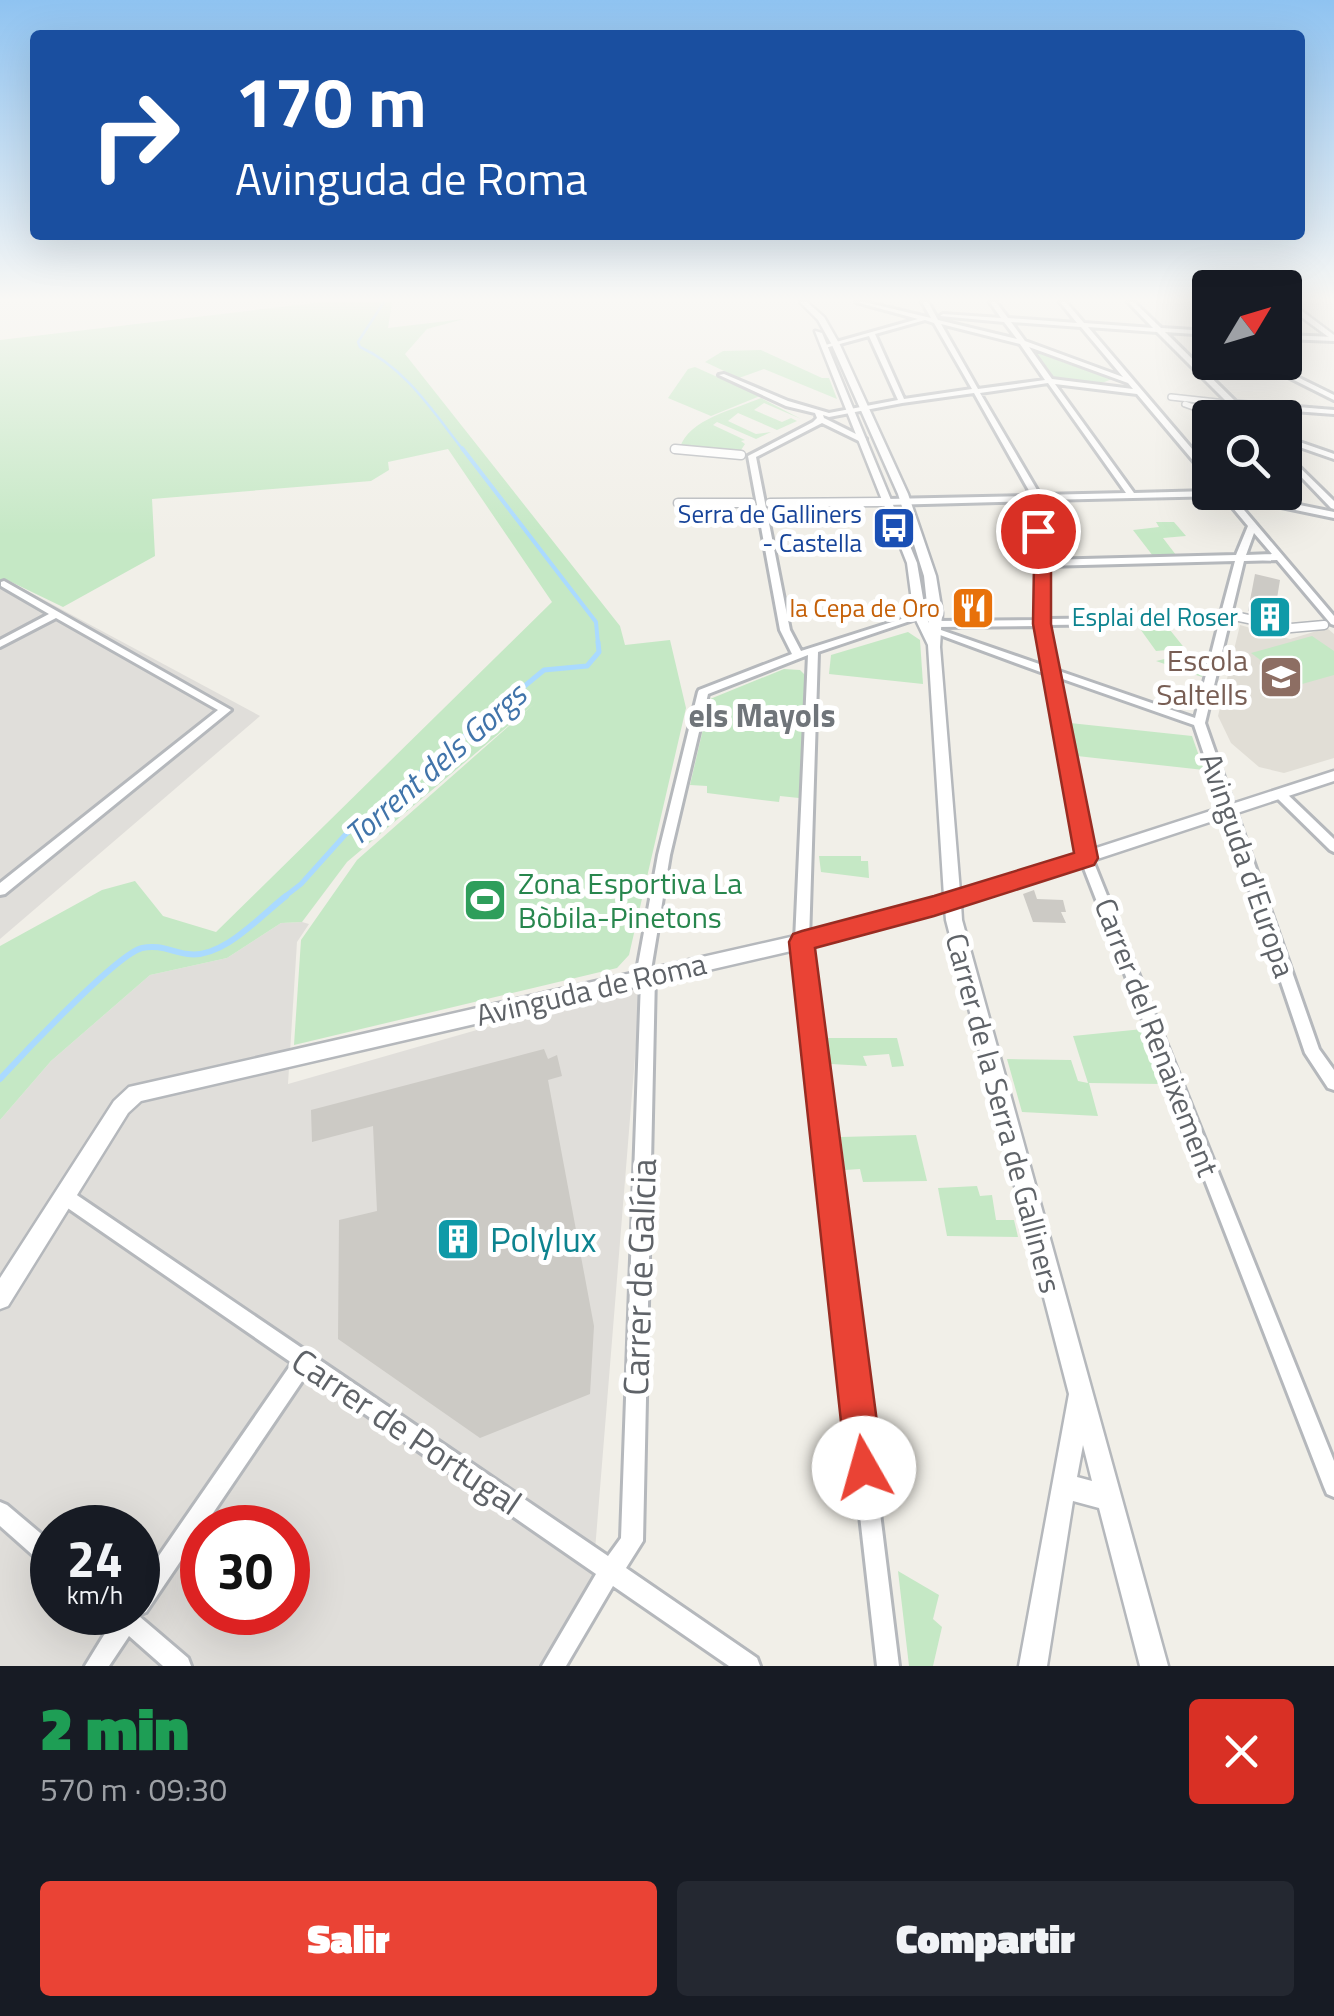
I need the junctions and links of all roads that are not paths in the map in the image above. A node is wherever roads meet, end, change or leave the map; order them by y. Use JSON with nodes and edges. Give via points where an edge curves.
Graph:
{"nodes":[{"id":1,"x":733,"y":380,"type":"edge"},
{"id":2,"x":844,"y":380,"type":"edge"},
{"id":3,"x":893,"y":380,"type":"edge"},
{"id":4,"x":970,"y":380,"type":"edge"},
{"id":5,"x":1125,"y":380,"type":"edge"},
{"id":6,"x":1210,"y":380,"type":"edge"},
{"id":7,"x":1298,"y":380,"type":"edge"},
{"id":8,"x":1128,"y":381,"type":"joint"},
{"id":9,"x":1050,"y":382,"type":"junction"},
{"id":10,"x":977,"y":391,"type":"junction"},
{"id":11,"x":1138,"y":392,"type":"junction"},
{"id":12,"x":1334,"y":398,"type":"edge"},
{"id":13,"x":902,"y":400,"type":"junction"},
{"id":14,"x":1198,"y":400,"type":"edge"},
{"id":15,"x":1230,"y":400,"type":"edge"},
{"id":16,"x":784,"y":402,"type":"junction"},
{"id":17,"x":1192,"y":405,"type":"edge"},
{"id":18,"x":855,"y":408,"type":"junction"},
{"id":19,"x":1302,"y":409,"type":"edge"},
{"id":20,"x":1334,"y":412,"type":"edge"},
{"id":21,"x":838,"y":414,"type":"junction"},
{"id":22,"x":816,"y":421,"type":"junction"},
{"id":23,"x":835,"y":424,"type":"junction"},
{"id":24,"x":862,"y":439,"type":"junction"},
{"id":25,"x":1302,"y":445,"type":"edge"},
{"id":26,"x":676,"y":449,"type":"dead end"},
{"id":27,"x":741,"y":455,"type":"dead end"},
{"id":28,"x":1192,"y":455,"type":"edge"},
{"id":29,"x":1334,"y":456,"type":"edge"},
{"id":30,"x":1302,"y":473,"type":"edge"},
{"id":31,"x":1192,"y":494,"type":"edge"},
{"id":32,"x":1132,"y":496,"type":"junction"},
{"id":33,"x":1037,"y":497,"type":"junction"},
{"id":34,"x":905,"y":501,"type":"junction"},
{"id":35,"x":885,"y":502,"type":"junction"},
{"id":36,"x":678,"y":503,"type":"dead end"},
{"id":37,"x":751,"y":503,"type":"dead end"},
{"id":38,"x":770,"y":503,"type":"dead end"},
{"id":39,"x":1334,"y":506,"type":"edge"},
{"id":40,"x":1302,"y":509,"type":"edge"},
{"id":41,"x":1239,"y":510,"type":"edge"},
{"id":42,"x":1334,"y":515,"type":"edge"},
{"id":43,"x":1252,"y":526,"type":"junction"},
{"id":44,"x":1280,"y":557,"type":"junction"},
{"id":45,"x":1240,"y":558,"type":"junction"},
{"id":46,"x":1043,"y":563,"type":"junction"},
{"id":47,"x":4,"y":584,"type":"dead end"},
{"id":48,"x":914,"y":584,"type":"junction"},
{"id":49,"x":930,"y":585,"type":"junction"},
{"id":50,"x":56,"y":614,"type":"junction"},
{"id":51,"x":920,"y":616,"type":"junction"},
{"id":52,"x":1239,"y":617,"type":"dead end"},
{"id":53,"x":1224,"y":620,"type":"junction"},
{"id":54,"x":1329,"y":623,"type":"edge"},
{"id":55,"x":1042,"y":624,"type":"junction"},
{"id":56,"x":935,"y":634,"type":"junction"},
{"id":57,"x":0,"y":644,"type":"edge"},
{"id":58,"x":813,"y":651,"type":"junction"},
{"id":59,"x":798,"y":655,"type":"junction"},
{"id":60,"x":1050,"y":671,"type":"junction"},
{"id":61,"x":1199,"y":723,"type":"junction"},
{"id":62,"x":1334,"y":776,"type":"edge"},
{"id":63,"x":1281,"y":795,"type":"junction"},
{"id":64,"x":1230,"y":812,"type":"junction"},
{"id":65,"x":1334,"y":847,"type":"edge"},
{"id":66,"x":1086,"y":858,"type":"junction"},
{"id":67,"x":0,"y":890,"type":"edge"},
{"id":68,"x":951,"y":901,"type":"junction"},
{"id":69,"x":802,"y":942,"type":"junction"},
{"id":70,"x":645,"y":976,"type":"junction"},
{"id":71,"x":1334,"y":1082,"type":"edge"},
{"id":72,"x":65,"y":1196,"type":"junction"},
{"id":73,"x":0,"y":1298,"type":"edge"},
{"id":74,"x":304,"y":1360,"type":"junction"},
{"id":75,"x":1078,"y":1397,"type":"junction"},
{"id":76,"x":1064,"y":1486,"type":"junction"},
{"id":77,"x":1334,"y":1487,"type":"edge"},
{"id":78,"x":1107,"y":1498,"type":"junction"},
{"id":79,"x":0,"y":1512,"type":"edge"},
{"id":80,"x":30,"y":1538,"type":"edge"},
{"id":81,"x":160,"y":1567,"type":"edge"},
{"id":82,"x":612,"y":1572,"type":"junction"},
{"id":83,"x":115,"y":1635,"type":"edge"},
{"id":84,"x":151,"y":1635,"type":"edge"},
{"id":85,"x":96,"y":1666,"type":"edge"},
{"id":86,"x":180,"y":1666,"type":"edge"},
{"id":87,"x":553,"y":1666,"type":"edge"},
{"id":88,"x":749,"y":1666,"type":"edge"},
{"id":89,"x":888,"y":1666,"type":"edge"},
{"id":90,"x":1033,"y":1666,"type":"edge"},
{"id":91,"x":1154,"y":1666,"type":"edge"}],
"edges":[{"from":1,"to":16,"type":"street"},
{"from":2,"to":18,"type":"street","name":"Carrer de la Serra de Galliners"},
{"from":3,"to":13,"type":"street"},
{"from":4,"to":10,"type":"street","name":"Carrer del Renaixement"},
{"from":5,"to":8,"type":"street"},
{"from":6,"to":15,"type":"street"},
{"from":7,"to":12,"type":"street"},
{"from":8,"to":11,"type":"street"},
{"from":9,"to":10,"type":"street"},
{"from":9,"to":11,"type":"street"},
{"from":9,"to":32,"type":"street"},
{"from":10,"to":13,"type":"street"},
{"from":10,"to":33,"type":"street","name":"Carrer del Renaixement"},
{"from":11,"to":28,"type":"street"},
{"from":13,"to":18,"type":"street"},
{"from":14,"to":17,"type":"street","via":[[1171,397]]},
{"from":16,"to":22,"type":"street"},
{"from":16,"to":22,"type":"street"},
{"from":18,"to":21,"type":"street"},
{"from":18,"to":24,"type":"street","name":"Carrer de la Serra de Galliners"},
{"from":18,"to":34,"type":"street","name":"Carrer de la Serra de Galliners"},
{"from":19,"to":20,"type":"street"},
{"from":21,"to":22,"type":"street"},
{"from":21,"to":23,"type":"street","via":[[831,419]]},
{"from":22,"to":23,"type":"street"},
{"from":22,"to":59,"type":"street","via":[[752,456],[786,630]]},
{"from":23,"to":24,"type":"street"},
{"from":24,"to":35,"type":"street","name":"Carrer de la Serra de Galliners"},
{"from":25,"to":29,"type":"street"},
{"from":26,"to":27,"type":"street"},
{"from":30,"to":39,"type":"street"},
{"from":31,"to":32,"type":"street"},
{"from":32,"to":33,"type":"street"},
{"from":33,"to":34,"type":"street"},
{"from":33,"to":46,"type":"street","name":"Carrer del Renaixement"},
{"from":34,"to":35,"type":"street"},
{"from":34,"to":49,"type":"street","name":"Carrer de la Serra de Galliners","via":[[928,559]]},
{"from":35,"to":38,"type":"street"},
{"from":35,"to":48,"type":"street","name":"Carrer de la Serra de Galliners","via":[[912,563]]},
{"from":36,"to":37,"type":"street"},
{"from":40,"to":42,"type":"street"},
{"from":41,"to":43,"type":"street"},
{"from":43,"to":44,"type":"street"},
{"from":43,"to":45,"type":"street","name":"Avinguda d'Europa"},
{"from":44,"to":45,"type":"street"},
{"from":44,"to":54,"type":"street"},
{"from":45,"to":46,"type":"street"},
{"from":45,"to":53,"type":"street","name":"Avinguda d'Europa"},
{"from":46,"to":55,"type":"street","name":"Carrer del Renaixement"},
{"from":47,"to":50,"type":"street"},
{"from":48,"to":49,"type":"street"},
{"from":48,"to":51,"type":"street","name":"Carrer de la Serra de Galliners"},
{"from":49,"to":56,"type":"street","name":"Carrer de la Serra de Galliners"},
{"from":50,"to":57,"type":"street"},
{"from":50,"to":67,"type":"street","via":[[226,710]]},
{"from":51,"to":56,"type":"street","name":"Carrer de la Serra de Galliners"},
{"from":51,"to":56,"type":"street","via":[[927,616]]},
{"from":51,"to":58,"type":"street","name":"Carrer de Galícia"},
{"from":52,"to":54,"type":"street","via":[[1302,630]]},
{"from":53,"to":55,"type":"street"},
{"from":53,"to":61,"type":"street","name":"Avinguda d'Europa"},
{"from":55,"to":56,"type":"street"},
{"from":55,"to":60,"type":"street","name":"Carrer del Renaixement"},
{"from":56,"to":60,"type":"street"},
{"from":56,"to":68,"type":"street","name":"Carrer de la Serra de Galliners"},
{"from":58,"to":59,"type":"street","name":"Carrer de Galícia"},
{"from":58,"to":69,"type":"street"},
{"from":59,"to":70,"type":"street","name":"Carrer de Galícia","via":[[702,692],[664,855]]},
{"from":60,"to":61,"type":"street"},
{"from":60,"to":66,"type":"street","name":"Carrer del Renaixement"},
{"from":61,"to":64,"type":"street","name":"Avinguda d'Europa"},
{"from":62,"to":63,"type":"street","name":"Avinguda de Roma"},
{"from":63,"to":64,"type":"street","name":"Avinguda de Roma"},
{"from":63,"to":65,"type":"street"},
{"from":64,"to":66,"type":"street","name":"Avinguda de Roma"},
{"from":64,"to":71,"type":"street","name":"Avinguda d'Europa","via":[[1312,1053]]},
{"from":66,"to":68,"type":"street","name":"Avinguda de Roma"},
{"from":66,"to":77,"type":"street","name":"Carrer del Renaixement"},
{"from":68,"to":69,"type":"street","name":"Avinguda de Roma"},
{"from":68,"to":75,"type":"street","name":"Carrer de la Serra de Galliners"},
{"from":69,"to":70,"type":"street","name":"Avinguda de Roma"},
{"from":69,"to":89,"type":"street"},
{"from":70,"to":72,"type":"street","name":"Avinguda de Roma","via":[[136,1094],[121,1106]]},
{"from":70,"to":82,"type":"street","name":"Carrer de Galícia","via":[[632,1541]]},
{"from":72,"to":73,"type":"street","name":"Avinguda de Roma"},
{"from":72,"to":74,"type":"street","name":"Carrer de Portugal"},
{"from":74,"to":81,"type":"street"},
{"from":74,"to":82,"type":"street","name":"Carrer de Portugal"},
{"from":75,"to":76,"type":"street"},
{"from":75,"to":78,"type":"street","name":"Carrer de la Serra de Galliners"},
{"from":76,"to":78,"type":"street"},
{"from":76,"to":90,"type":"street"},
{"from":78,"to":91,"type":"street","name":"Carrer de la Serra de Galliners"},
{"from":79,"to":80,"type":"street"},
{"from":82,"to":87,"type":"street","name":"Carrer de Galícia"},
{"from":82,"to":88,"type":"street","name":"Carrer de Portugal"},
{"from":83,"to":85,"type":"street"},
{"from":84,"to":86,"type":"street"}]}
